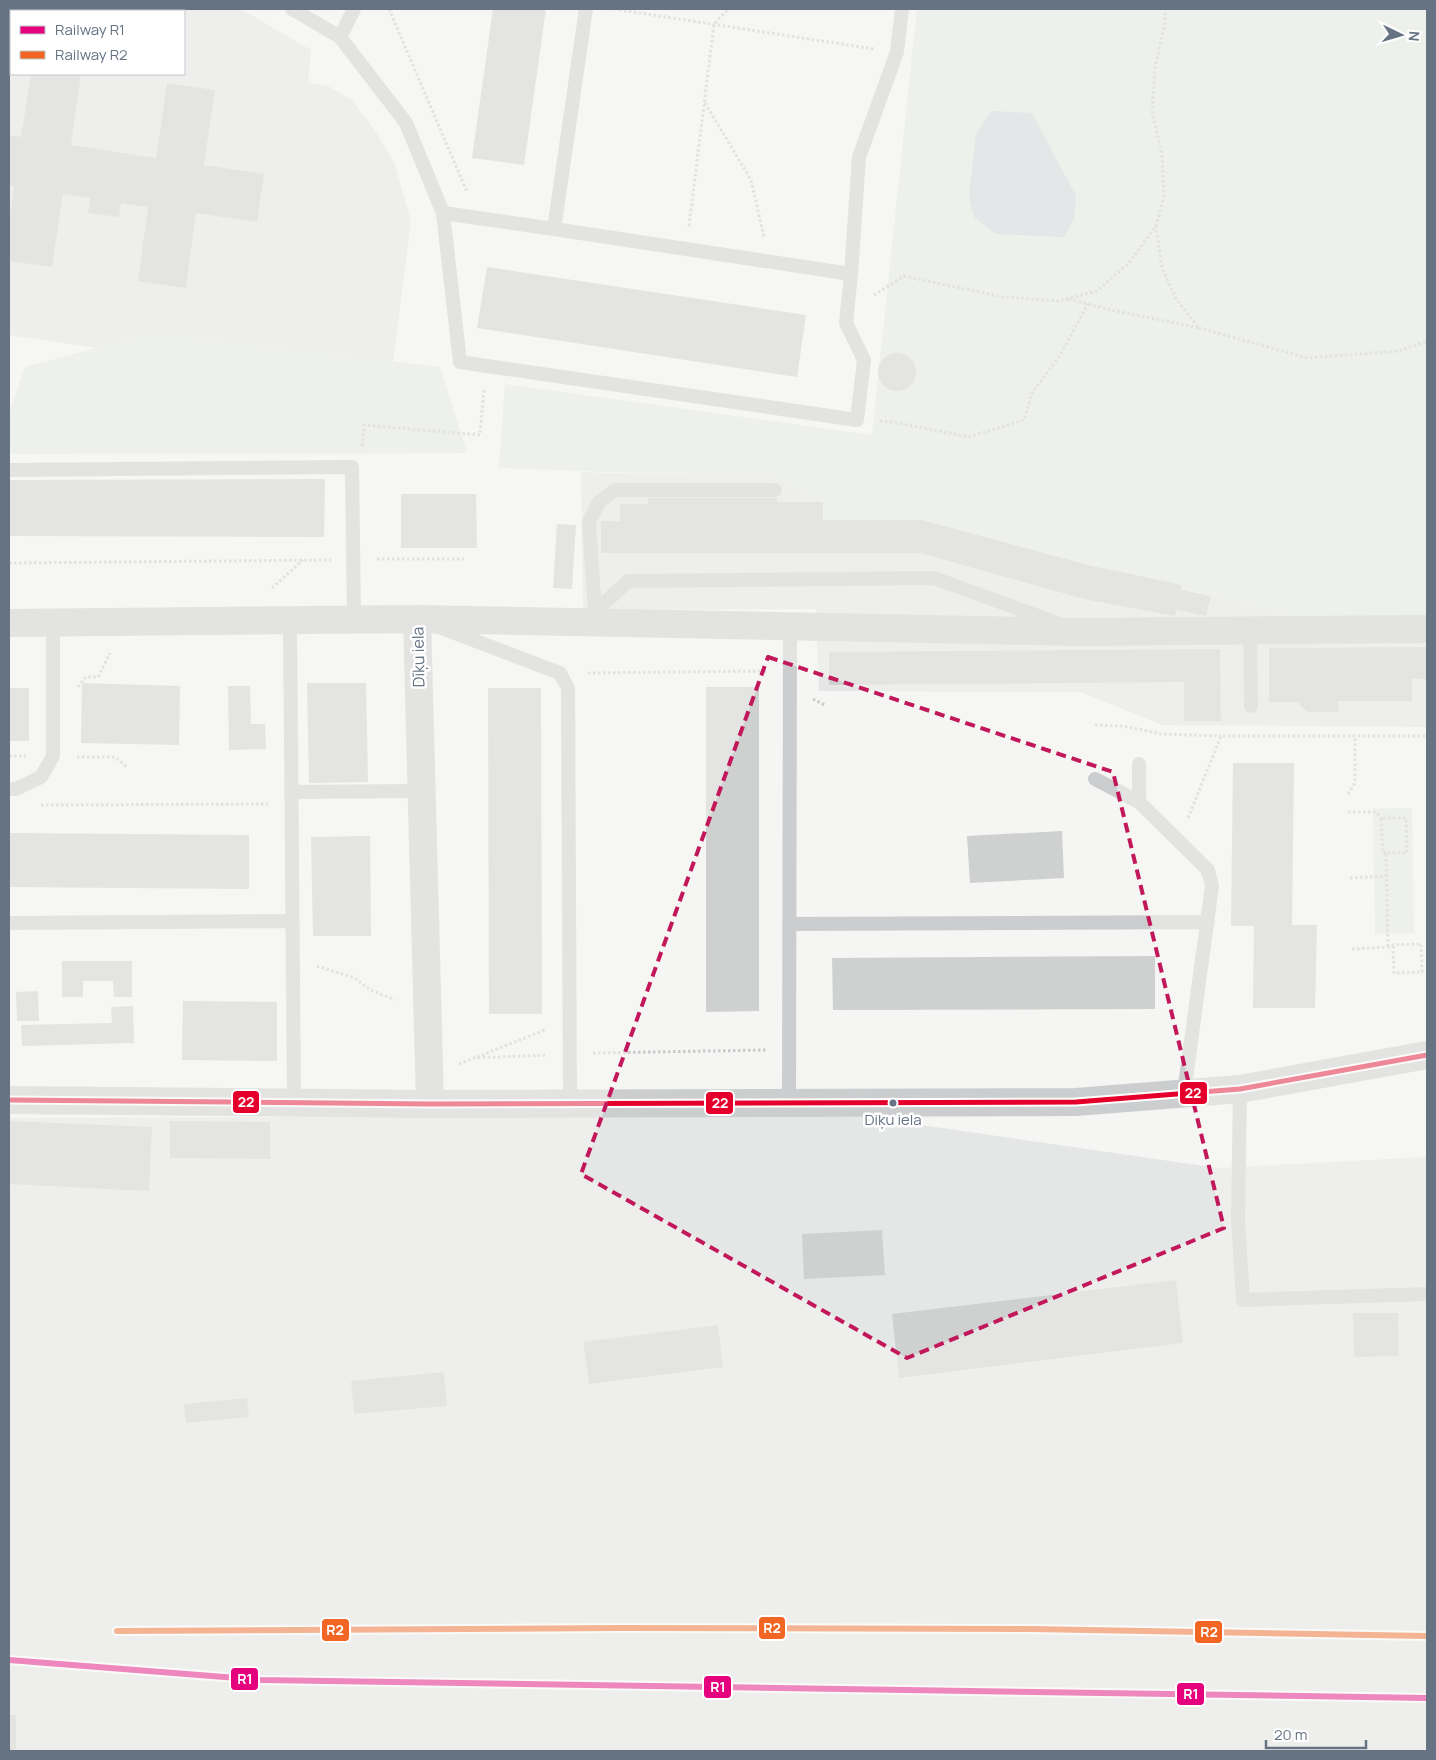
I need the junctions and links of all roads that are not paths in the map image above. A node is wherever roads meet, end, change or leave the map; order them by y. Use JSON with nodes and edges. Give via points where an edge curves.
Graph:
{"nodes":[{"id":1,"x":292,"y":9,"type":"edge"},
{"id":2,"x":354,"y":9,"type":"edge"},
{"id":3,"x":586,"y":9,"type":"edge"},
{"id":4,"x":902,"y":9,"type":"edge"},
{"id":5,"x":340,"y":37,"type":"junction"},
{"id":6,"x":443,"y":213,"type":"junction"},
{"id":7,"x":554,"y":229,"type":"junction"},
{"id":8,"x":851,"y":274,"type":"junction"},
{"id":9,"x":9,"y":470,"type":"edge"},
{"id":10,"x":775,"y":490,"type":"dead end"},
{"id":11,"x":590,"y":617,"type":"junction"},
{"id":12,"x":417,"y":619,"type":"junction"},
{"id":13,"x":290,"y":620,"type":"junction"},
{"id":14,"x":354,"y":620,"type":"junction"},
{"id":15,"x":53,"y":622,"type":"junction"},
{"id":16,"x":9,"y":623,"type":"edge"},
{"id":17,"x":790,"y":626,"type":"junction"},
{"id":18,"x":1427,"y":629,"type":"edge"},
{"id":19,"x":1250,"y":631,"type":"junction"},
{"id":20,"x":1082,"y":632,"type":"junction"},
{"id":21,"x":1251,"y":706,"type":"dead end"},
{"id":22,"x":1139,"y":764,"type":"dead end"},
{"id":23,"x":1095,"y":779,"type":"dead end"},
{"id":24,"x":9,"y":789,"type":"edge"},
{"id":25,"x":421,"y":790,"type":"junction"},
{"id":26,"x":291,"y":798,"type":"junction"},
{"id":27,"x":1139,"y":802,"type":"junction"},
{"id":28,"x":292,"y":921,"type":"junction"},
{"id":29,"x":1208,"y":922,"type":"junction"},
{"id":30,"x":9,"y":923,"type":"edge"},
{"id":31,"x":790,"y":924,"type":"junction"},
{"id":32,"x":1427,"y":1055,"type":"edge"},
{"id":33,"x":1240,"y":1089,"type":"junction"},
{"id":34,"x":1184,"y":1093,"type":"junction"},
{"id":35,"x":9,"y":1100,"type":"edge"},
{"id":36,"x":294,"y":1103,"type":"junction"},
{"id":37,"x":790,"y":1103,"type":"junction"},
{"id":38,"x":430,"y":1104,"type":"junction"},
{"id":39,"x":570,"y":1104,"type":"junction"},
{"id":40,"x":1427,"y":1294,"type":"edge"}],
"edges":[{"from":1,"to":5,"type":"lane"},
{"from":2,"to":5,"type":"lane"},
{"from":3,"to":7,"type":"lane"},
{"from":4,"to":8,"type":"lane","via":[[896,52],[859,157]]},
{"from":5,"to":6,"type":"lane","via":[[406,123]]},
{"from":6,"to":7,"type":"lane"},
{"from":6,"to":8,"type":"lane","via":[[460,362],[857,420],[864,360],[846,323]]},
{"from":7,"to":8,"type":"lane"},
{"from":9,"to":14,"type":"lane","via":[[352,467]]},
{"from":10,"to":11,"type":"lane","via":[[615,490],[599,502],[589,522]]},
{"from":11,"to":12,"type":"street"},
{"from":11,"to":17,"type":"street"},
{"from":11,"to":20,"type":"lane","via":[[628,581],[934,578]]},
{"from":12,"to":14,"type":"street","name":"Dīķu iela"},
{"from":12,"to":25,"type":"street","name":"Dīķu iela"},
{"from":12,"to":39,"type":"lane","via":[[560,673],[568,688]]},
{"from":13,"to":14,"type":"street","name":"Dīķu iela"},
{"from":13,"to":15,"type":"street","name":"Dīķu iela"},
{"from":13,"to":26,"type":"lane"},
{"from":15,"to":16,"type":"street","name":"Dīķu iela"},
{"from":15,"to":24,"type":"lane","via":[[53,756],[41,776],[16,789]]},
{"from":17,"to":20,"type":"street"},
{"from":17,"to":31,"type":"lane"},
{"from":18,"to":19,"type":"street"},
{"from":19,"to":20,"type":"street"},
{"from":19,"to":21,"type":"lane"},
{"from":22,"to":27,"type":"lane"},
{"from":23,"to":27,"type":"lane"},
{"from":25,"to":26,"type":"lane"},
{"from":25,"to":38,"type":"street","name":"Dīķu iela"},
{"from":26,"to":28,"type":"lane"},
{"from":27,"to":29,"type":"lane","via":[[1208,870],[1212,886]]},
{"from":28,"to":30,"type":"lane"},
{"from":28,"to":36,"type":"lane"},
{"from":29,"to":31,"type":"lane"},
{"from":29,"to":34,"type":"lane"},
{"from":31,"to":37,"type":"lane"},
{"from":32,"to":33,"type":"street"},
{"from":33,"to":34,"type":"street"},
{"from":33,"to":40,"type":"lane","via":[[1238,1219],[1243,1300]]},
{"from":34,"to":37,"type":"street","via":[[1076,1102]]},
{"from":35,"to":36,"type":"street"},
{"from":36,"to":38,"type":"street"},
{"from":37,"to":39,"type":"street"},
{"from":38,"to":39,"type":"street"}]}
